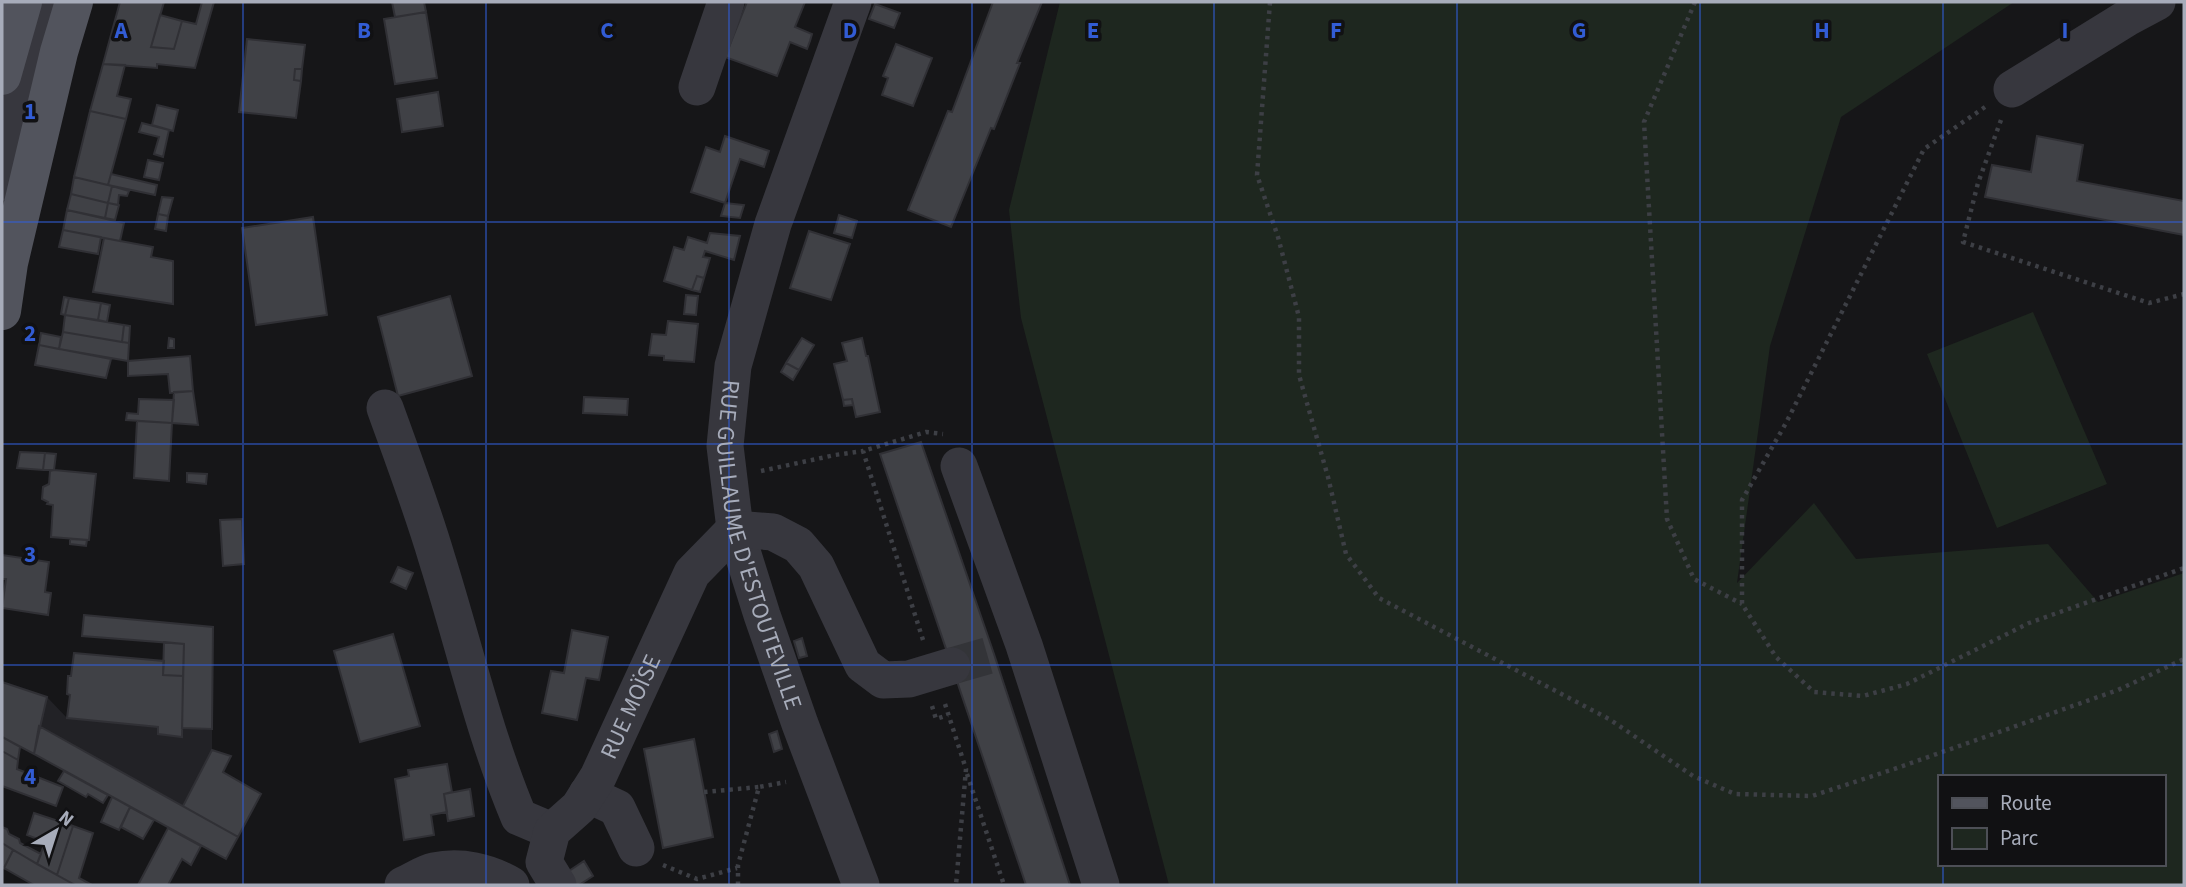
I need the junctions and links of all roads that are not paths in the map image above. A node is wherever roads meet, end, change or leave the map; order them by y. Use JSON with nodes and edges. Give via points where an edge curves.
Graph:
{"nodes":[{"id":1,"x":23,"y":2,"type":"edge"},
{"id":2,"x":50,"y":2,"type":"edge"},
{"id":3,"x":74,"y":2,"type":"edge"},
{"id":4,"x":726,"y":2,"type":"edge"},
{"id":5,"x":853,"y":2,"type":"edge"},
{"id":6,"x":2157,"y":2,"type":"edge"},
{"id":7,"x":2,"y":76,"type":"edge"},
{"id":8,"x":697,"y":87,"type":"dead end"},
{"id":9,"x":2012,"y":89,"type":"road end"},
{"id":10,"x":2,"y":182,"type":"edge"},
{"id":11,"x":2,"y":311,"type":"edge"},
{"id":12,"x":385,"y":408,"type":"dead end"},
{"id":13,"x":952,"y":451,"type":"road end"},
{"id":14,"x":735,"y":529,"type":"junction"},
{"id":15,"x":946,"y":680,"type":"tunnel mouth"},
{"id":16,"x":587,"y":794,"type":"junction"},
{"id":17,"x":552,"y":831,"type":"junction"},
{"id":18,"x":636,"y":848,"type":"road end"},
{"id":19,"x":403,"y":885,"type":"edge"},
{"id":20,"x":511,"y":885,"type":"edge"},
{"id":21,"x":558,"y":885,"type":"edge"},
{"id":22,"x":861,"y":885,"type":"edge"},
{"id":23,"x":1101,"y":885,"type":"edge"}],
"edges":[{"from":1,"to":7,"type":"main road"},
{"from":2,"to":10,"type":"street"},
{"from":3,"to":11,"type":"main road","via":[[9,263]]},
{"from":4,"to":8,"type":"street"},
{"from":5,"to":14,"type":"street","name":"RUE GUILLAUME D'ESTOUTEVILLE","via":[[773,224],[733,366],[725,446]]},
{"from":6,"to":9,"type":"street"},
{"from":12,"to":17,"type":"street","via":[[437,557],[503,778],[519,817]]},
{"from":13,"to":23,"type":"street","via":[[1009,649]]},
{"from":14,"to":15,"type":"street","via":[[773,532],[798,545],[816,566],[863,665],[883,680]]},
{"from":14,"to":16,"type":"street","name":"RUE MOÏSE","via":[[692,573]]},
{"from":14,"to":22,"type":"street","name":"RUE GUILLAUME D'ESTOUTEVILLE"},
{"from":16,"to":17,"type":"street","name":"RUE MOÏSE"},
{"from":16,"to":18,"type":"street","via":[[617,808]]},
{"from":17,"to":21,"type":"street","via":[[544,862]]},
{"from":19,"to":20,"type":"street","via":[[433,871],[460,869],[494,875]]}]}
